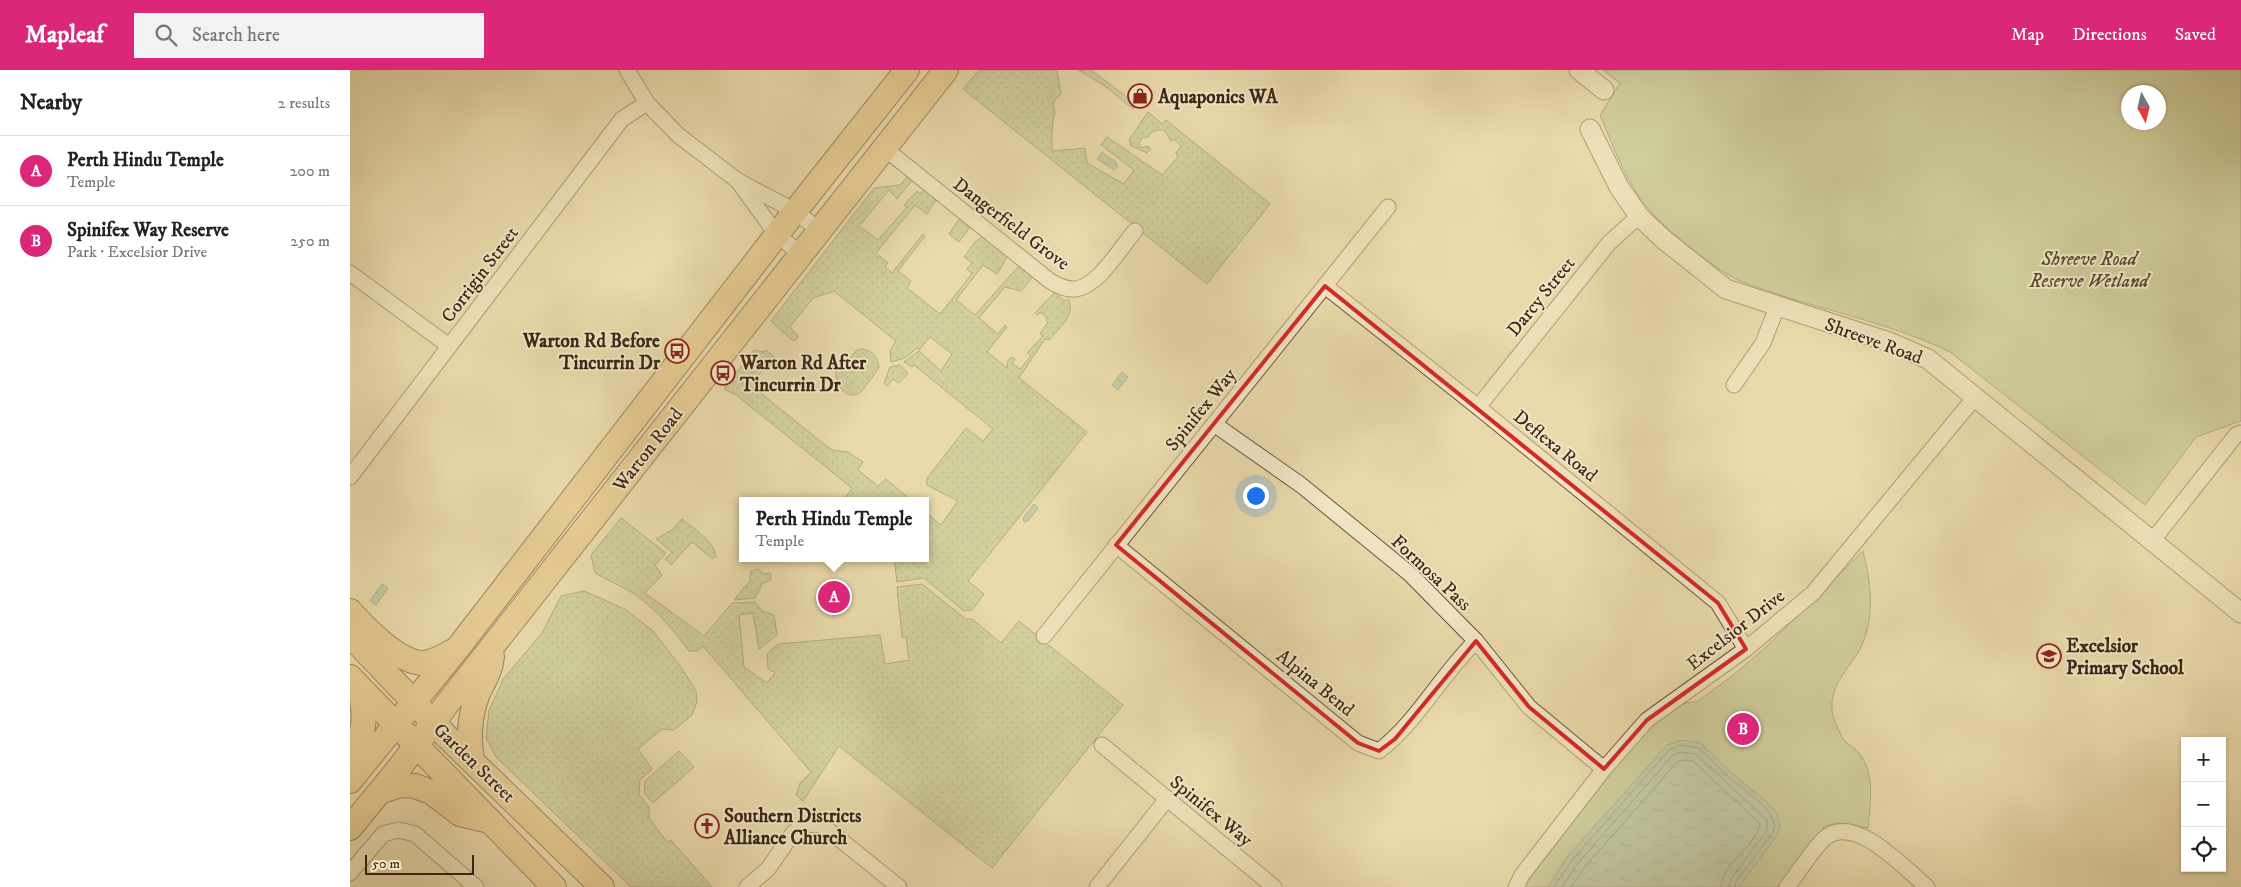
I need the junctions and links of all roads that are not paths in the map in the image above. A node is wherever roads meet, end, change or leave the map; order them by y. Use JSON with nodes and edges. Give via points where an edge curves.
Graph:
{"nodes":[{"id":1,"x":627,"y":70,"type":"edge"},
{"id":2,"x":907,"y":70,"type":"edge"},
{"id":3,"x":946,"y":70,"type":"edge"},
{"id":4,"x":1579,"y":70,"type":"edge"},
{"id":5,"x":1604,"y":90,"type":"dead end"},
{"id":6,"x":647,"y":104,"type":"junction"},
{"id":7,"x":1590,"y":129,"type":"dead end"},
{"id":8,"x":884,"y":148,"type":"junction"},
{"id":9,"x":738,"y":181,"type":"junction"},
{"id":10,"x":1388,"y":207,"type":"dead end"},
{"id":11,"x":795,"y":211,"type":"junction"},
{"id":12,"x":1639,"y":216,"type":"junction"},
{"id":13,"x":819,"y":230,"type":"junction"},
{"id":14,"x":1135,"y":231,"type":"dead end"},
{"id":15,"x":777,"y":234,"type":"junction"},
{"id":16,"x":801,"y":254,"type":"junction"},
{"id":17,"x":350,"y":273,"type":"edge"},
{"id":18,"x":1325,"y":286,"type":"junction"},
{"id":19,"x":1777,"y":307,"type":"junction"},
{"id":20,"x":449,"y":346,"type":"junction"},
{"id":21,"x":1734,"y":385,"type":"dead end"},
{"id":22,"x":1976,"y":396,"type":"junction"},
{"id":23,"x":1478,"y":407,"type":"junction"},
{"id":24,"x":1214,"y":424,"type":"junction"},
{"id":25,"x":2241,"y":433,"type":"edge"},
{"id":26,"x":350,"y":477,"type":"edge"},
{"id":27,"x":2153,"y":540,"type":"junction"},
{"id":28,"x":1116,"y":545,"type":"junction"},
{"id":29,"x":350,"y":611,"type":"edge"},
{"id":30,"x":2241,"y":613,"type":"edge"},
{"id":31,"x":350,"y":635,"type":"edge"},
{"id":32,"x":1044,"y":636,"type":"dead end"},
{"id":33,"x":1476,"y":641,"type":"junction"},
{"id":34,"x":494,"y":645,"type":"junction"},
{"id":35,"x":457,"y":649,"type":"junction"},
{"id":36,"x":1746,"y":649,"type":"junction"},
{"id":37,"x":355,"y":682,"type":"edge"},
{"id":38,"x":413,"y":702,"type":"junction"},
{"id":39,"x":433,"y":722,"type":"junction"},
{"id":40,"x":395,"y":725,"type":"junction"},
{"id":41,"x":416,"y":746,"type":"junction"},
{"id":42,"x":1102,"y":746,"type":"dead end"},
{"id":43,"x":350,"y":758,"type":"edge"},
{"id":44,"x":472,"y":759,"type":"junction"},
{"id":45,"x":1604,"y":769,"type":"junction"},
{"id":46,"x":350,"y":781,"type":"edge"},
{"id":47,"x":380,"y":792,"type":"junction"},
{"id":48,"x":1167,"y":799,"type":"junction"},
{"id":49,"x":492,"y":822,"type":"junction"},
{"id":50,"x":350,"y":828,"type":"edge"},
{"id":51,"x":350,"y":873,"type":"edge"},
{"id":52,"x":476,"y":887,"type":"edge"},
{"id":53,"x":554,"y":887,"type":"edge"},
{"id":54,"x":602,"y":887,"type":"edge"},
{"id":55,"x":747,"y":887,"type":"edge"},
{"id":56,"x":899,"y":887,"type":"edge"},
{"id":57,"x":1097,"y":887,"type":"edge"},
{"id":58,"x":1274,"y":887,"type":"edge"},
{"id":59,"x":1516,"y":887,"type":"edge"},
{"id":60,"x":1787,"y":887,"type":"edge"},
{"id":61,"x":1927,"y":887,"type":"edge"}],
"edges":[{"from":1,"to":6,"type":"street"},
{"from":2,"to":11,"type":"main road","name":"Warton Road"},
{"from":3,"to":8,"type":"main road","name":"Warton Road"},
{"from":4,"to":5,"type":"street"},
{"from":6,"to":9,"type":"street","via":[[678,135]]},
{"from":6,"to":20,"type":"street","name":"Corrigin Street","via":[[622,119]]},
{"from":7,"to":12,"type":"street","name":"Shreeve Road","via":[[1618,186]]},
{"from":8,"to":13,"type":"main road","name":"Warton Road"},
{"from":8,"to":14,"type":"street","name":"Dangerfield Grove","via":[[1050,281],[1067,288],[1087,286]]},
{"from":9,"to":11,"type":"street"},
{"from":9,"to":15,"type":"street"},
{"from":10,"to":18,"type":"street","name":"Spinifex Way"},
{"from":11,"to":13,"type":"street"},
{"from":11,"to":15,"type":"main road","name":"Warton Road"},
{"from":12,"to":19,"type":"street","name":"Shreeve Road","via":[[1726,288]]},
{"from":12,"to":23,"type":"street","name":"Darcy Street","via":[[1609,242]]},
{"from":13,"to":16,"type":"main road","name":"Warton Road"},
{"from":15,"to":16,"type":"street"},
{"from":15,"to":35,"type":"main road","name":"Warton Road"},
{"from":16,"to":34,"type":"main road","name":"Warton Road"},
{"from":17,"to":20,"type":"street"},
{"from":18,"to":23,"type":"street","name":"Deflexa Road"},
{"from":18,"to":24,"type":"street","name":"Spinifex Way"},
{"from":19,"to":21,"type":"street","via":[[1764,343]]},
{"from":19,"to":22,"type":"street","name":"Shreeve Road","via":[[1889,342],[1928,359]]},
{"from":20,"to":26,"type":"street","name":"Corrigin Street"},
{"from":22,"to":27,"type":"street","name":"Shreeve Road"},
{"from":22,"to":36,"type":"street","name":"Excelsior Drive","via":[[1813,593]]},
{"from":23,"to":36,"type":"street","name":"Deflexa Road","via":[[1718,603]]},
{"from":24,"to":28,"type":"street","name":"Spinifex Way"},
{"from":24,"to":33,"type":"street","name":"Formosa Pass","via":[[1301,485],[1410,574]]},
{"from":25,"to":27,"type":"street","via":[[2236,435]]},
{"from":27,"to":30,"type":"street","name":"Shreeve Road"},
{"from":28,"to":32,"type":"street","name":"Spinifex Way"},
{"from":28,"to":33,"type":"street","name":"Alpina Bend","via":[[1358,742],[1379,751],[1395,739]]},
{"from":29,"to":35,"type":"main road","via":[[375,636],[412,662],[433,661]]},
{"from":31,"to":38,"type":"main road","name":"Garden Street"},
{"from":33,"to":45,"type":"street","name":"Formosa Pass","via":[[1530,707]]},
{"from":34,"to":39,"type":"main road","name":"Warton Road"},
{"from":34,"to":44,"type":"main road","via":[[492,665],[478,695],[470,727]]},
{"from":35,"to":38,"type":"main road","name":"Warton Road"},
{"from":36,"to":45,"type":"street","name":"Excelsior Drive","via":[[1647,720]]},
{"from":37,"to":40,"type":"main road","name":"Garden Street"},
{"from":37,"to":43,"type":"main road","via":[[365,712],[358,747]]},
{"from":38,"to":39,"type":"main road","name":"Garden Street"},
{"from":38,"to":40,"type":"main road","name":"Warton Road"},
{"from":39,"to":41,"type":"main road","name":"Warton Road"},
{"from":39,"to":44,"type":"main road","name":"Garden Street"},
{"from":40,"to":41,"type":"main road","name":"Garden Street"},
{"from":40,"to":46,"type":"main road","name":"Warton Road"},
{"from":41,"to":47,"type":"main road","name":"Warton Road"},
{"from":41,"to":49,"type":"main road","name":"Garden Street"},
{"from":42,"to":48,"type":"street","name":"Spinifex Way"},
{"from":44,"to":54,"type":"main road","name":"Garden Street"},
{"from":45,"to":59,"type":"street","name":"Excelsior Drive"},
{"from":47,"to":49,"type":"main road","via":[[400,785],[415,786],[431,792],[460,814]]},
{"from":47,"to":50,"type":"main road","name":"Warton Road"},
{"from":48,"to":57,"type":"street"},
{"from":48,"to":58,"type":"street","name":"Spinifex Way"},
{"from":49,"to":53,"type":"main road","name":"Garden Street"},
{"from":51,"to":52,"type":"street","via":[[383,834],[400,830],[415,834]]},
{"from":55,"to":56,"type":"street","via":[[768,869],[793,832],[806,824],[822,825]]},
{"from":60,"to":61,"type":"street","via":[[1825,838],[1843,830],[1864,835]]}]}
